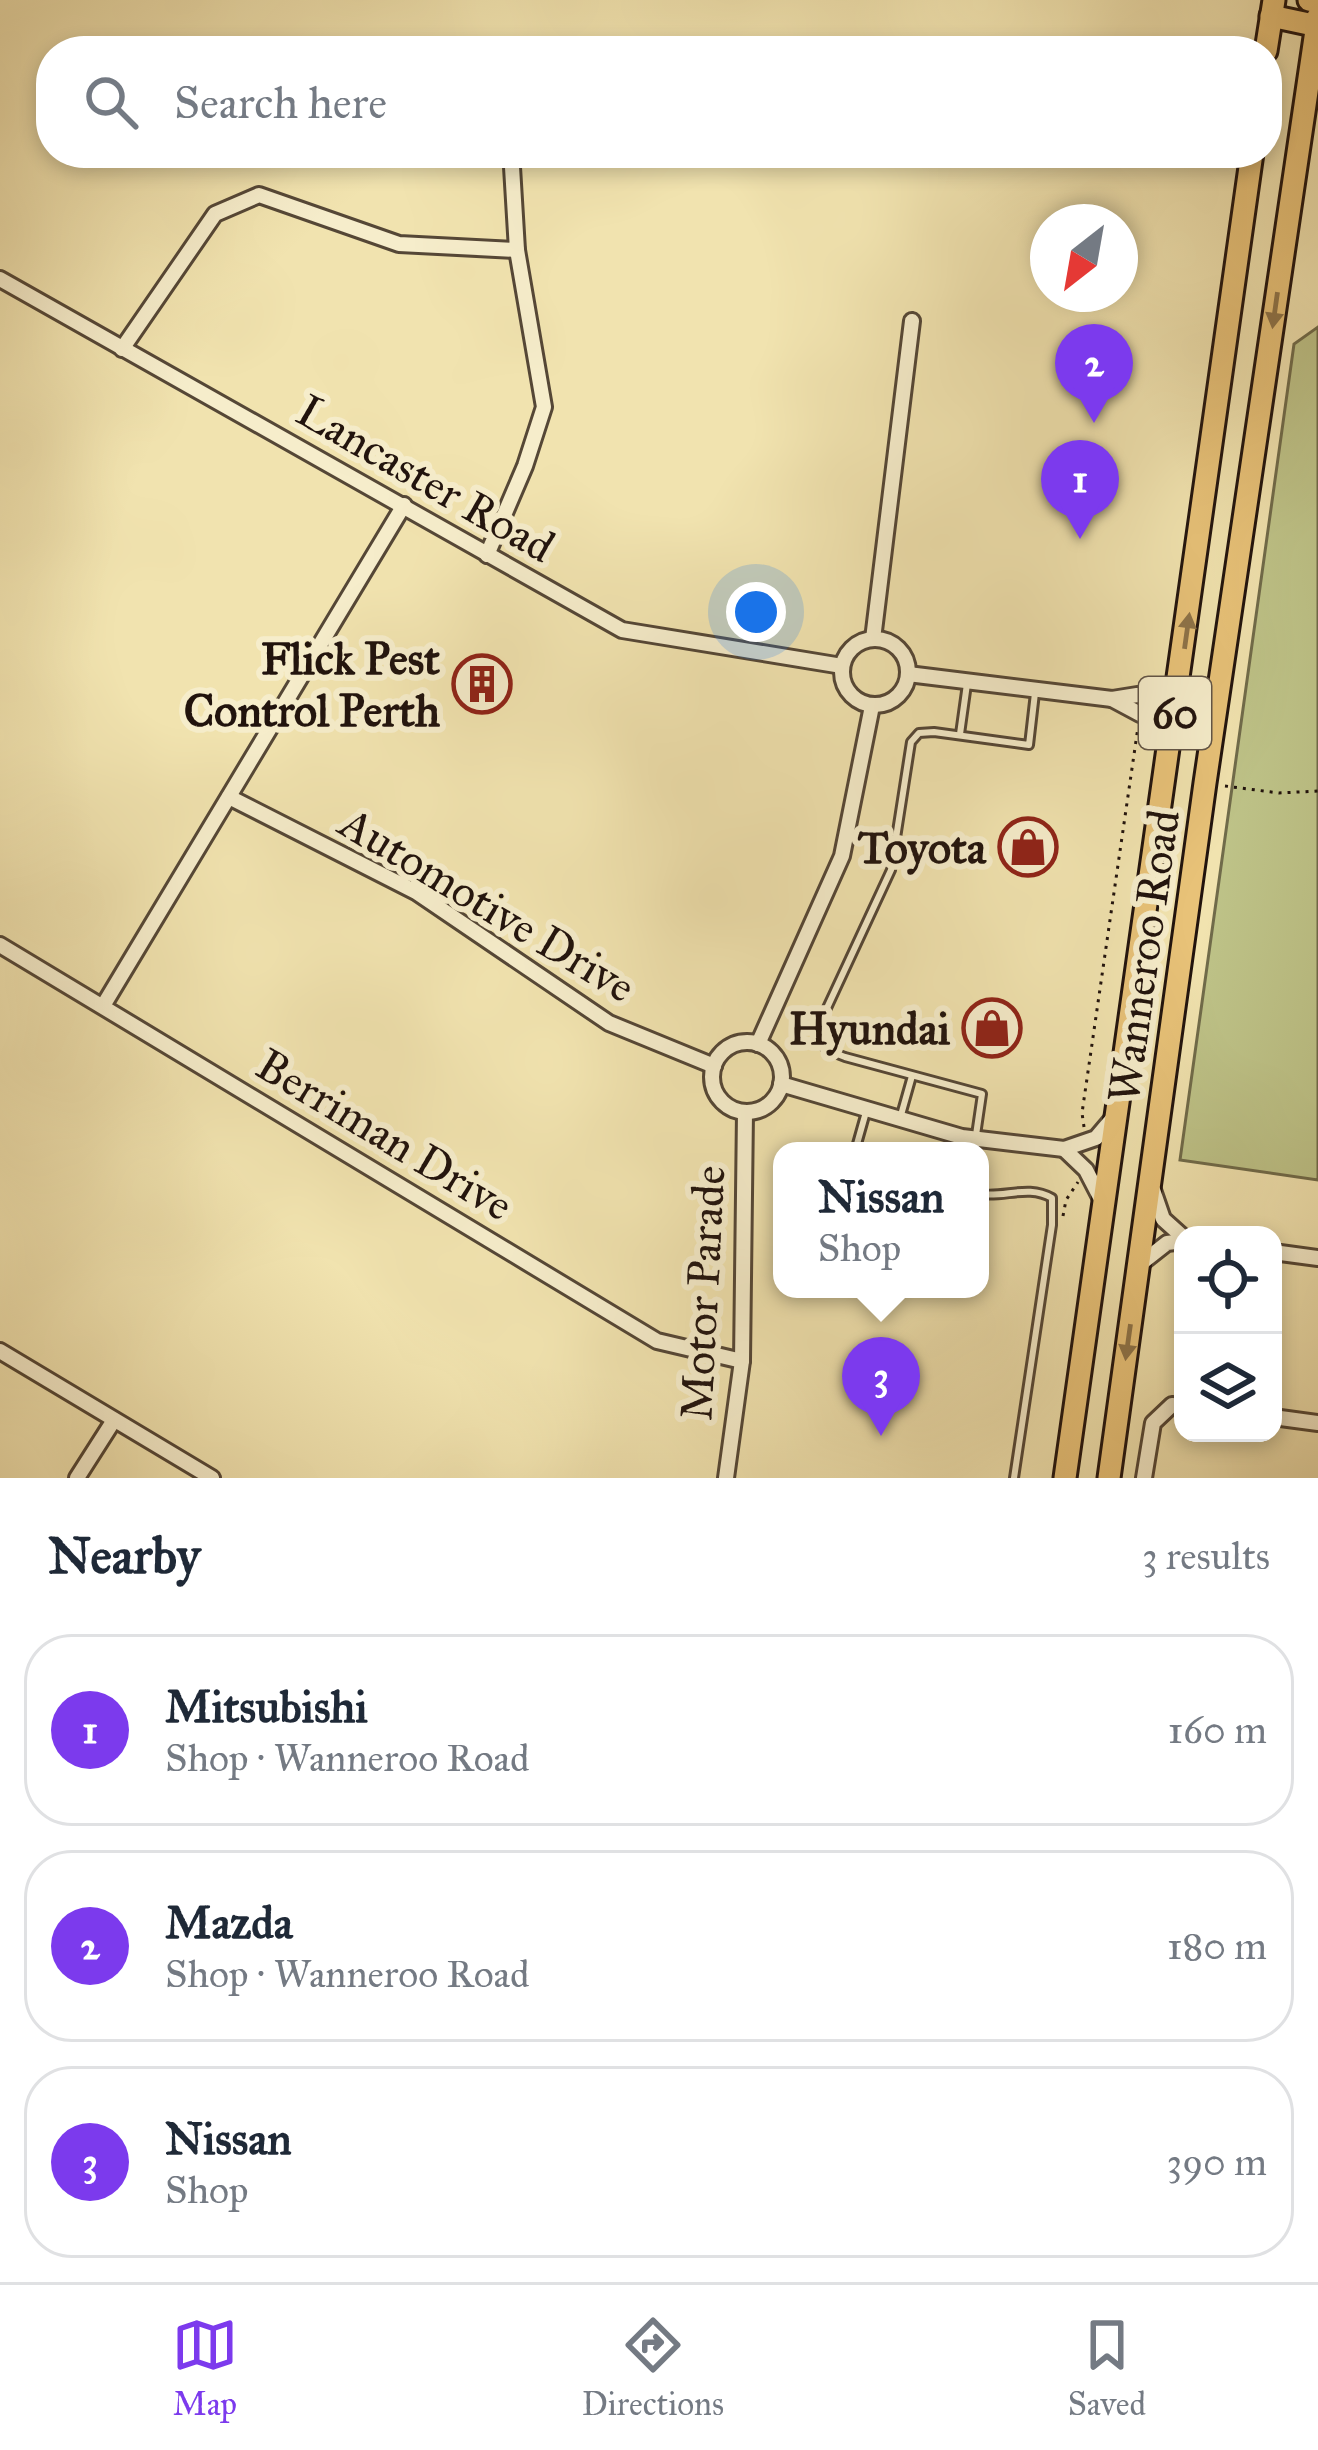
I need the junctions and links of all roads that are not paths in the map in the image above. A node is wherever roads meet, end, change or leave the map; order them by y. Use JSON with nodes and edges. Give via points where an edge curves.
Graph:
{"nodes":[{"id":1,"x":1273,"y":8,"type":"edge"},
{"id":2,"x":1317,"y":23,"type":"edge"},
{"id":3,"x":1314,"y":67,"type":"edge"},
{"id":4,"x":512,"y":168,"type":"edge"},
{"id":5,"x":1250,"y":168,"type":"edge"},
{"id":6,"x":517,"y":250,"type":"junction"},
{"id":7,"x":0,"y":279,"type":"edge"},
{"id":8,"x":912,"y":321,"type":"dead end"},
{"id":9,"x":122,"y":349,"type":"junction"},
{"id":10,"x":404,"y":505,"type":"junction"},
{"id":11,"x":487,"y":555,"type":"junction"},
{"id":12,"x":873,"y":639,"type":"junction"},
{"id":13,"x":842,"y":666,"type":"junction"},
{"id":14,"x":908,"y":674,"type":"junction"},
{"id":15,"x":967,"y":681,"type":"junction"},
{"id":16,"x":1035,"y":689,"type":"junction"},
{"id":17,"x":1112,"y":699,"type":"junction"},
{"id":18,"x":872,"y":706,"type":"junction"},
{"id":19,"x":1176,"y":709,"type":"junction"},
{"id":20,"x":1216,"y":713,"type":"junction"},
{"id":21,"x":960,"y":734,"type":"junction"},
{"id":22,"x":229,"y":797,"type":"junction"},
{"id":23,"x":0,"y":945,"type":"edge"},
{"id":24,"x":103,"y":1006,"type":"junction"},
{"id":25,"x":758,"y":1044,"type":"junction"},
{"id":26,"x":714,"y":1066,"type":"junction"},
{"id":27,"x":913,"y":1076,"type":"junction"},
{"id":28,"x":782,"y":1084,"type":"junction"},
{"id":29,"x":867,"y":1109,"type":"junction"},
{"id":30,"x":745,"y":1112,"type":"junction"},
{"id":31,"x":1116,"y":1114,"type":"junction"},
{"id":32,"x":900,"y":1118,"type":"junction"},
{"id":33,"x":858,"y":1142,"type":"edge"},
{"id":34,"x":972,"y":1142,"type":"edge"},
{"id":35,"x":989,"y":1143,"type":"edge"},
{"id":36,"x":1064,"y":1149,"type":"junction"},
{"id":37,"x":1151,"y":1185,"type":"junction"},
{"id":38,"x":989,"y":1195,"type":"edge"},
{"id":39,"x":1103,"y":1204,"type":"junction"},
{"id":40,"x":1174,"y":1230,"type":"edge"},
{"id":41,"x":1174,"y":1241,"type":"edge"},
{"id":42,"x":1282,"y":1253,"type":"edge"},
{"id":43,"x":1318,"y":1258,"type":"edge"},
{"id":44,"x":1139,"y":1265,"type":"junction"},
{"id":45,"x":0,"y":1351,"type":"edge"},
{"id":46,"x":742,"y":1360,"type":"junction"},
{"id":47,"x":1174,"y":1405,"type":"edge"},
{"id":48,"x":1282,"y":1418,"type":"edge"},
{"id":49,"x":114,"y":1420,"type":"junction"},
{"id":50,"x":1318,"y":1423,"type":"edge"},
{"id":51,"x":77,"y":1478,"type":"edge"},
{"id":52,"x":212,"y":1478,"type":"edge"},
{"id":53,"x":726,"y":1478,"type":"edge"},
{"id":54,"x":1014,"y":1478,"type":"edge"},
{"id":55,"x":1065,"y":1478,"type":"edge"},
{"id":56,"x":1109,"y":1478,"type":"edge"},
{"id":57,"x":1144,"y":1478,"type":"edge"}],
"edges":[{"from":1,"to":2,"type":"main road"},
{"from":2,"to":3,"type":"main road","name":"Wanneroo Road","number":"60"},
{"from":3,"to":20,"type":"main road","name":"Wanneroo Road","number":"60","one_way":true},
{"from":4,"to":6,"type":"street"},
{"from":19,"to":5,"type":"main road","name":"Wanneroo Road","number":"60","one_way":true},
{"from":6,"to":9,"type":"street","via":[[399,244],[259,195],[215,214]]},
{"from":6,"to":11,"type":"street","via":[[544,407]]},
{"from":7,"to":9,"type":"street","name":"Lancaster Road"},
{"from":8,"to":12,"type":"street"},
{"from":9,"to":10,"type":"street","name":"Lancaster Road"},
{"from":10,"to":11,"type":"street","name":"Lancaster Road"},
{"from":10,"to":22,"type":"street"},
{"from":11,"to":13,"type":"street","name":"Lancaster Road","via":[[622,630]]},
{"from":12,"to":13,"type":"street","via":[[853,647]]},
{"from":12,"to":14,"type":"street","via":[[894,645]]},
{"from":13,"to":18,"type":"street","via":[[845,688]]},
{"from":14,"to":15,"type":"street"},
{"from":14,"to":18,"type":"street","via":[[901,694]]},
{"from":15,"to":16,"type":"street"},
{"from":15,"to":21,"type":"lane"},
{"from":16,"to":17,"type":"street"},
{"from":16,"to":21,"type":"lane","via":[[1029,745]]},
{"from":17,"to":19,"type":"street","via":[[1137,695]]},
{"from":17,"to":19,"type":"street","via":[[1140,714]]},
{"from":18,"to":25,"type":"street","via":[[842,856]]},
{"from":19,"to":20,"type":"street"},
{"from":19,"to":31,"type":"main road","name":"Wanneroo Road","number":"60"},
{"from":20,"to":37,"type":"main road","name":"Wanneroo Road","number":"60"},
{"from":21,"to":27,"type":"lane","via":[[919,733],[911,742],[891,870],[817,1037],[827,1050]]},
{"from":22,"to":24,"type":"street"},
{"from":22,"to":26,"type":"street","name":"Automotive Drive","via":[[416,892],[609,1023]]},
{"from":23,"to":24,"type":"street","name":"Berriman Drive"},
{"from":24,"to":46,"type":"street","name":"Berriman Drive","via":[[657,1341]]},
{"from":25,"to":26,"type":"street","via":[[731,1046]]},
{"from":25,"to":28,"type":"street","via":[[777,1060]]},
{"from":26,"to":30,"type":"street","via":[[715,1091]]},
{"from":27,"to":32,"type":"lane"},
{"from":27,"to":34,"type":"lane","via":[[982,1094]]},
{"from":28,"to":29,"type":"street"},
{"from":28,"to":30,"type":"street","via":[[768,1105]]},
{"from":29,"to":32,"type":"street"},
{"from":29,"to":33,"type":"lane"},
{"from":30,"to":46,"type":"street","name":"Motor Parade"},
{"from":31,"to":36,"type":"street","via":[[1087,1143]]},
{"from":31,"to":39,"type":"main road","name":"Wanneroo Road","number":"60"},
{"from":32,"to":34,"type":"street"},
{"from":35,"to":36,"type":"street"},
{"from":36,"to":39,"type":"street","via":[[1086,1169]]},
{"from":37,"to":40,"type":"street"},
{"from":37,"to":44,"type":"main road","name":"Wanneroo Road","number":"60"},
{"from":38,"to":54,"type":"lane","via":[[1029,1190],[1052,1198]]},
{"from":39,"to":55,"type":"main road","name":"Wanneroo Road","number":"60"},
{"from":41,"to":44,"type":"street"},
{"from":42,"to":43,"type":"street"},
{"from":44,"to":56,"type":"main road","name":"Wanneroo Road","number":"60","one_way":true},
{"from":45,"to":49,"type":"street"},
{"from":46,"to":53,"type":"street","name":"Motor Parade"},
{"from":47,"to":57,"type":"street","via":[[1154,1424]]},
{"from":48,"to":50,"type":"street"},
{"from":49,"to":51,"type":"street"},
{"from":49,"to":52,"type":"street"}]}
